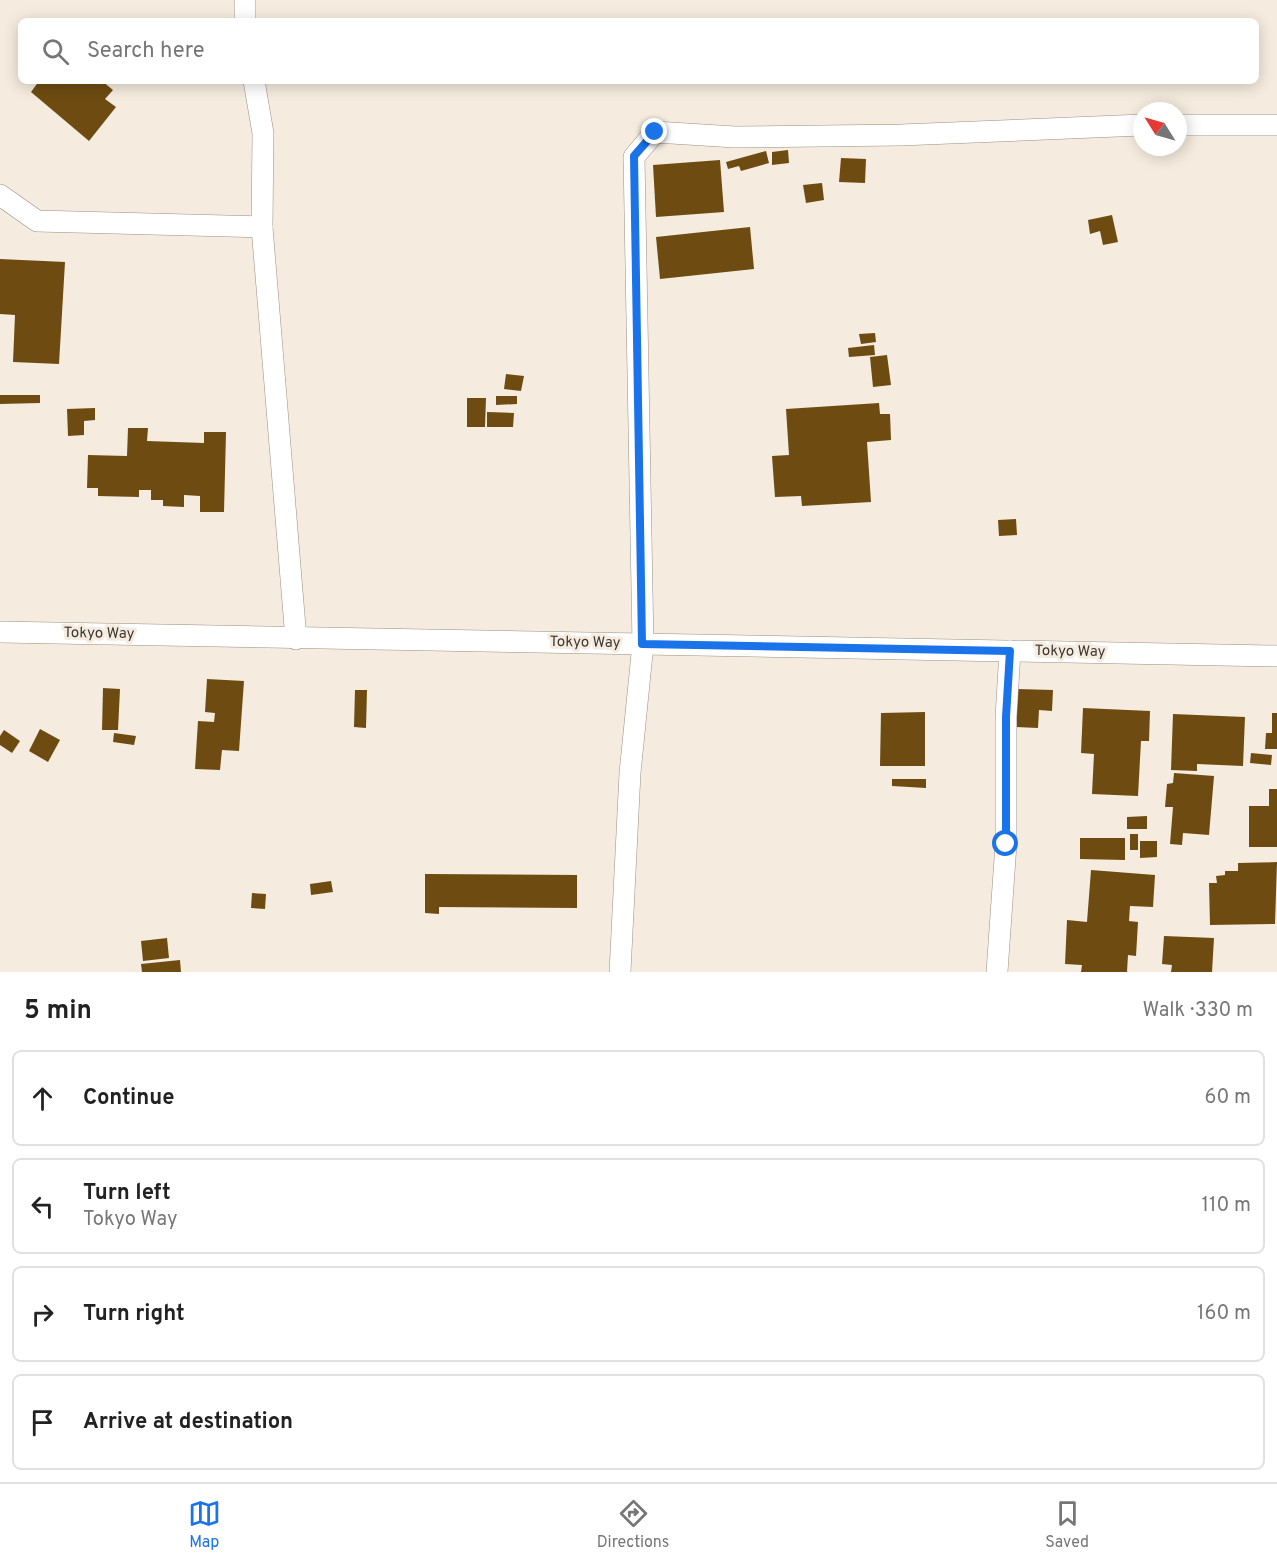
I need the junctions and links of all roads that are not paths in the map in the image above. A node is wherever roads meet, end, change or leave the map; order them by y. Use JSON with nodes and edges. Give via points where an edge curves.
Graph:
{"nodes":[{"id":1,"x":244,"y":0,"type":"edge"},
{"id":2,"x":245,"y":18,"type":"edge"},
{"id":3,"x":255,"y":84,"type":"edge"},
{"id":4,"x":1133,"y":125,"type":"edge"},
{"id":5,"x":1187,"y":125,"type":"edge"},
{"id":6,"x":1277,"y":125,"type":"edge"},
{"id":7,"x":0,"y":195,"type":"edge"},
{"id":8,"x":262,"y":227,"type":"junction"},
{"id":9,"x":0,"y":632,"type":"edge"},
{"id":10,"x":296,"y":639,"type":"junction"},
{"id":11,"x":642,"y":644,"type":"junction"},
{"id":12,"x":1010,"y":651,"type":"junction"},
{"id":13,"x":1277,"y":656,"type":"edge"},
{"id":14,"x":620,"y":972,"type":"edge"},
{"id":15,"x":997,"y":972,"type":"edge"}],
"edges":[{"from":1,"to":2,"type":"street"},
{"from":3,"to":8,"type":"street","via":[[263,133]]},
{"from":4,"to":11,"type":"street","via":[[901,135],[735,137],[655,132],[634,156]]},
{"from":5,"to":6,"type":"street"},
{"from":7,"to":8,"type":"street","via":[[37,221]]},
{"from":8,"to":10,"type":"street"},
{"from":9,"to":10,"type":"street","name":"Tokyo Way"},
{"from":10,"to":11,"type":"street","name":"Tokyo Way"},
{"from":11,"to":12,"type":"street","name":"Tokyo Way"},
{"from":11,"to":14,"type":"street","via":[[630,773]]},
{"from":12,"to":13,"type":"street","name":"Tokyo Way"},
{"from":12,"to":15,"type":"street","via":[[1005,729],[1006,844]]}]}
